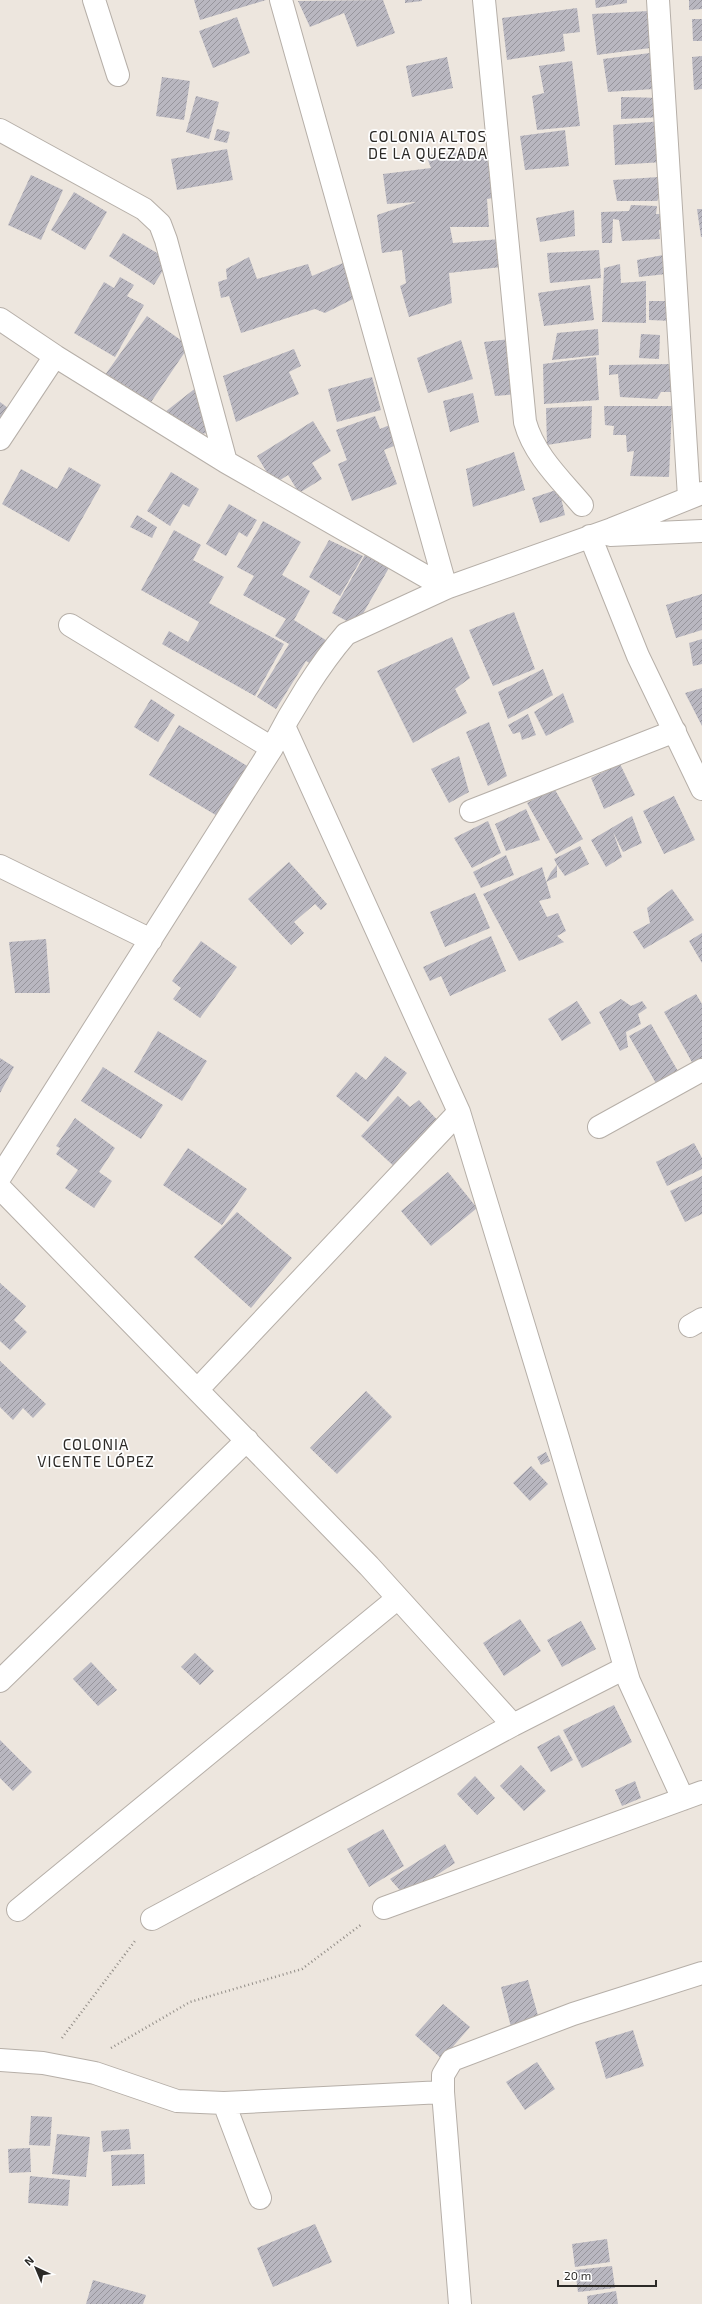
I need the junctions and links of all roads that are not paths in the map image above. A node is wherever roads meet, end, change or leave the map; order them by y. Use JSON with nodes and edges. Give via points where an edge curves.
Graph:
{"nodes":[{"id":1,"x":94,"y":0,"type":"edge"},
{"id":2,"x":281,"y":0,"type":"edge"},
{"id":3,"x":484,"y":0,"type":"edge"},
{"id":4,"x":658,"y":0,"type":"edge"},
{"id":5,"x":118,"y":75,"type":"dead end"},
{"id":6,"x":0,"y":130,"type":"edge"},
{"id":7,"x":0,"y":319,"type":"edge"},
{"id":8,"x":55,"y":356,"type":"junction"},
{"id":9,"x":0,"y":439,"type":"edge"},
{"id":10,"x":226,"y":462,"type":"junction"},
{"id":11,"x":696,"y":495,"type":"edge"},
{"id":12,"x":582,"y":505,"type":"dead end"},
{"id":13,"x":702,"y":531,"type":"edge"},
{"id":14,"x":590,"y":536,"type":"junction"},
{"id":15,"x":446,"y":588,"type":"junction"},
{"id":16,"x":70,"y":625,"type":"dead end"},
{"id":17,"x":284,"y":726,"type":"junction"},
{"id":18,"x":675,"y":732,"type":"junction"},
{"id":19,"x":272,"y":748,"type":"junction"},
{"id":20,"x":696,"y":766,"type":"edge"},
{"id":21,"x":702,"y":789,"type":"edge"},
{"id":22,"x":471,"y":811,"type":"dead end"},
{"id":23,"x":0,"y":866,"type":"edge"},
{"id":24,"x":151,"y":940,"type":"junction"},
{"id":25,"x":702,"y":1070,"type":"edge"},
{"id":26,"x":458,"y":1112,"type":"junction"},
{"id":27,"x":599,"y":1127,"type":"dead end"},
{"id":28,"x":0,"y":1177,"type":"edge"},
{"id":29,"x":0,"y":1188,"type":"edge"},
{"id":30,"x":198,"y":1389,"type":"junction"},
{"id":31,"x":247,"y":1440,"type":"junction"},
{"id":32,"x":398,"y":1598,"type":"junction"},
{"id":33,"x":625,"y":1668,"type":"junction"},
{"id":34,"x":0,"y":1681,"type":"edge"},
{"id":35,"x":513,"y":1726,"type":"junction"},
{"id":36,"x":693,"y":1796,"type":"edge"},
{"id":37,"x":384,"y":1908,"type":"road end"},
{"id":38,"x":18,"y":1910,"type":"dead end"},
{"id":39,"x":152,"y":1919,"type":"road end"},
{"id":40,"x":702,"y":1973,"type":"edge"},
{"id":41,"x":0,"y":2060,"type":"edge"},
{"id":42,"x":443,"y":2092,"type":"junction"},
{"id":43,"x":224,"y":2103,"type":"junction"},
{"id":44,"x":260,"y":2198,"type":"dead end"},
{"id":45,"x":460,"y":2304,"type":"edge"}],
"edges":[{"from":1,"to":5,"type":"street"},
{"from":2,"to":15,"type":"street"},
{"from":3,"to":12,"type":"street","via":[[525,422],[529,438],[541,457]]},
{"from":4,"to":11,"type":"street"},
{"from":6,"to":10,"type":"street","via":[[144,209],[160,224]]},
{"from":7,"to":8,"type":"street"},
{"from":8,"to":9,"type":"street"},
{"from":8,"to":10,"type":"street"},
{"from":10,"to":15,"type":"street"},
{"from":11,"to":14,"type":"street"},
{"from":13,"to":14,"type":"street"},
{"from":14,"to":15,"type":"street"},
{"from":14,"to":18,"type":"street","via":[[638,656]]},
{"from":15,"to":17,"type":"street","via":[[346,634],[335,646]]},
{"from":16,"to":19,"type":"street"},
{"from":17,"to":19,"type":"street"},
{"from":17,"to":26,"type":"street"},
{"from":18,"to":20,"type":"street"},
{"from":18,"to":22,"type":"street"},
{"from":19,"to":24,"type":"street"},
{"from":20,"to":21,"type":"street"},
{"from":23,"to":24,"type":"street"},
{"from":24,"to":28,"type":"street"},
{"from":25,"to":27,"type":"street"},
{"from":26,"to":30,"type":"street"},
{"from":26,"to":33,"type":"street"},
{"from":29,"to":30,"type":"street"},
{"from":30,"to":31,"type":"street"},
{"from":31,"to":32,"type":"street"},
{"from":31,"to":34,"type":"street"},
{"from":32,"to":35,"type":"street"},
{"from":32,"to":38,"type":"street"},
{"from":33,"to":35,"type":"street"},
{"from":33,"to":36,"type":"street","via":[[629,1681]]},
{"from":35,"to":39,"type":"street"},
{"from":36,"to":37,"type":"street"},
{"from":40,"to":42,"type":"street","via":[[573,2014],[452,2060],[444,2075]]},
{"from":41,"to":43,"type":"street","via":[[95,2073],[177,2101]]},
{"from":42,"to":43,"type":"street"},
{"from":42,"to":45,"type":"street"},
{"from":43,"to":44,"type":"street"}]}
